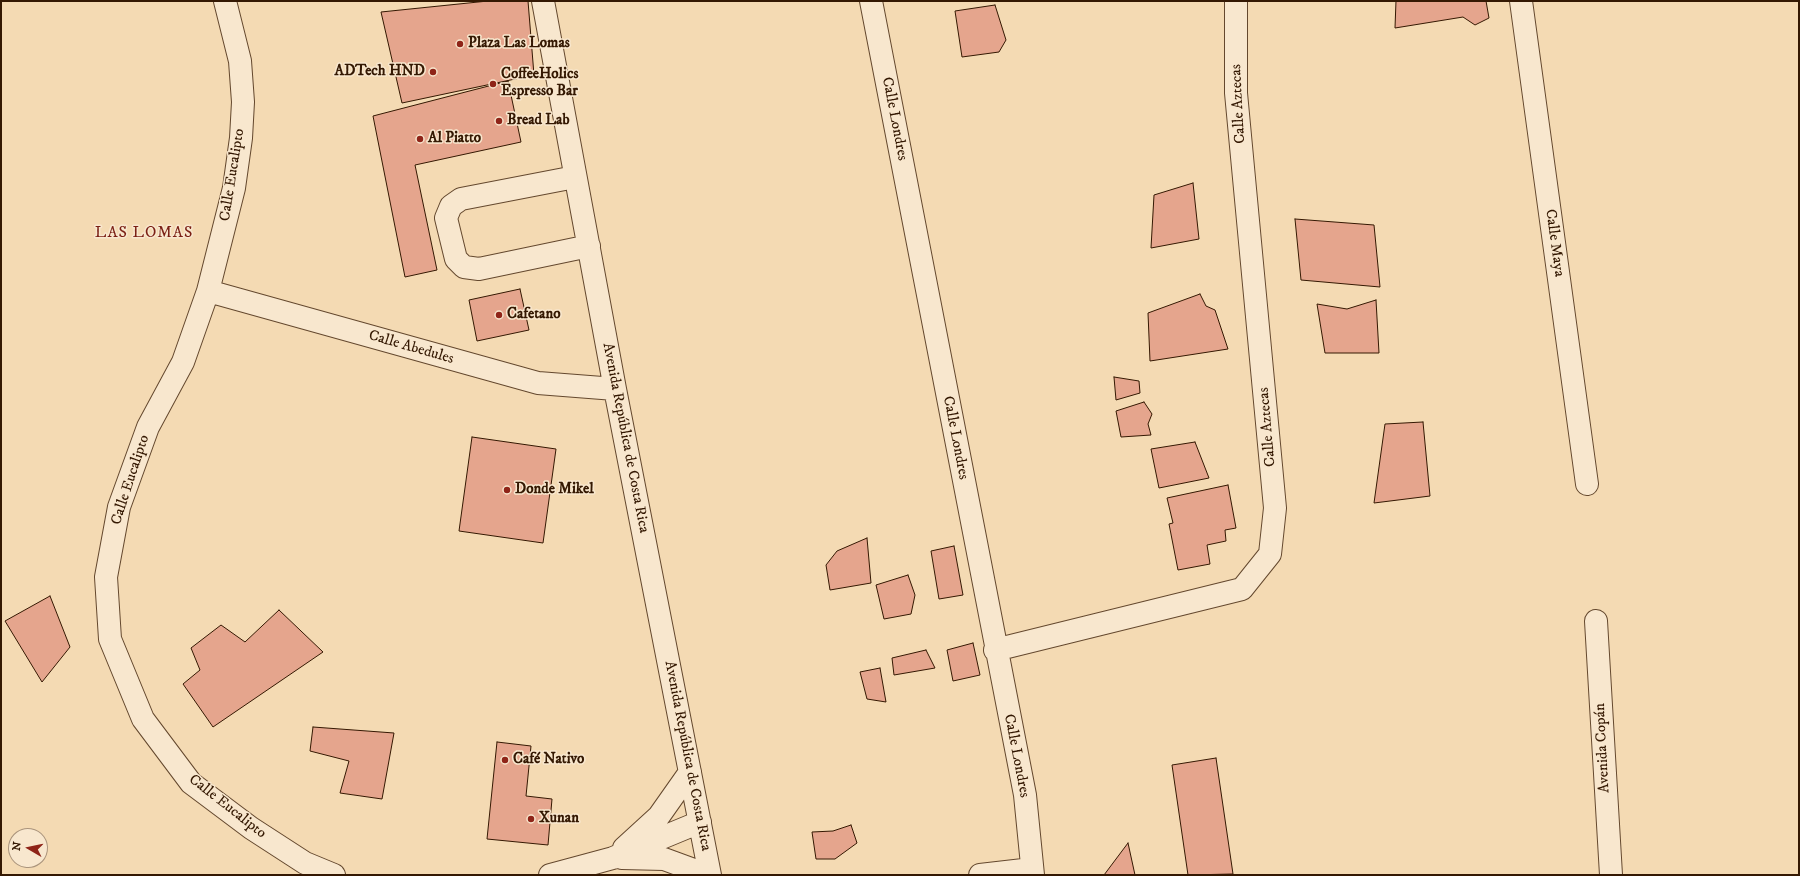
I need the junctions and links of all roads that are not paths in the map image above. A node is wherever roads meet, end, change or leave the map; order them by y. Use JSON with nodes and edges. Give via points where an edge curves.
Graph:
{"nodes":[{"id":1,"x":225,"y":1,"type":"edge"},
{"id":2,"x":543,"y":1,"type":"edge"},
{"id":3,"x":871,"y":1,"type":"edge"},
{"id":4,"x":1236,"y":1,"type":"edge"},
{"id":5,"x":1521,"y":1,"type":"edge"},
{"id":6,"x":576,"y":178,"type":"junction"},
{"id":7,"x":589,"y":246,"type":"junction"},
{"id":8,"x":208,"y":291,"type":"junction"},
{"id":9,"x":615,"y":389,"type":"junction"},
{"id":10,"x":1587,"y":484,"type":"dead end"},
{"id":11,"x":1596,"y":621,"type":"dead end"},
{"id":12,"x":995,"y":650,"type":"junction"},
{"id":13,"x":690,"y":772,"type":"junction"},
{"id":14,"x":700,"y":822,"type":"junction"},
{"id":15,"x":613,"y":858,"type":"junction"},
{"id":16,"x":1033,"y":872,"type":"edge"},
{"id":17,"x":334,"y":875,"type":"edge"},
{"id":18,"x":550,"y":875,"type":"edge"},
{"id":19,"x":699,"y":875,"type":"edge"},
{"id":20,"x":710,"y":875,"type":"edge"},
{"id":21,"x":980,"y":875,"type":"edge"},
{"id":22,"x":1610,"y":875,"type":"edge"}],
"edges":[{"from":1,"to":8,"type":"street","name":"Calle Eucalipto","via":[[240,61],[243,102],[241,138],[234,188]]},
{"from":2,"to":6,"type":"street","name":"Avenida República de Costa Rica"},
{"from":3,"to":12,"type":"street","name":"Calle Londres"},
{"from":4,"to":12,"type":"street","name":"Calle Aztecas","via":[[1236,93],[1275,508],[1270,554],[1242,589]]},
{"from":5,"to":10,"type":"street","name":"Calle Maya"},
{"from":6,"to":7,"type":"street","name":"Avenida República de Costa Rica"},
{"from":6,"to":7,"type":"street","via":[[461,199],[451,206],[446,218],[456,259],[464,267],[479,269]]},
{"from":7,"to":9,"type":"street","name":"Avenida República de Costa Rica"},
{"from":8,"to":9,"type":"street","name":"Calle Abedules","via":[[538,383]]},
{"from":8,"to":17,"type":"street","name":"Calle Eucalipto","via":[[183,362],[148,426],[119,507],[106,577],[110,639],[143,719],[191,783],[250,828],[305,863]]},
{"from":9,"to":13,"type":"street","name":"Avenida República de Costa Rica"},
{"from":11,"to":22,"type":"street","name":"Avenida Copán"},
{"from":12,"to":16,"type":"street","name":"Calle Londres","via":[[1025,795]]},
{"from":13,"to":14,"type":"street","name":"Avenida República de Costa Rica"},
{"from":13,"to":15,"type":"street","via":[[659,816]]},
{"from":14,"to":15,"type":"street"},
{"from":14,"to":20,"type":"street","name":"Avenida República de Costa Rica"},
{"from":15,"to":18,"type":"street"},
{"from":15,"to":19,"type":"street","via":[[664,859],[694,870]]},
{"from":16,"to":21,"type":"street"}]}
